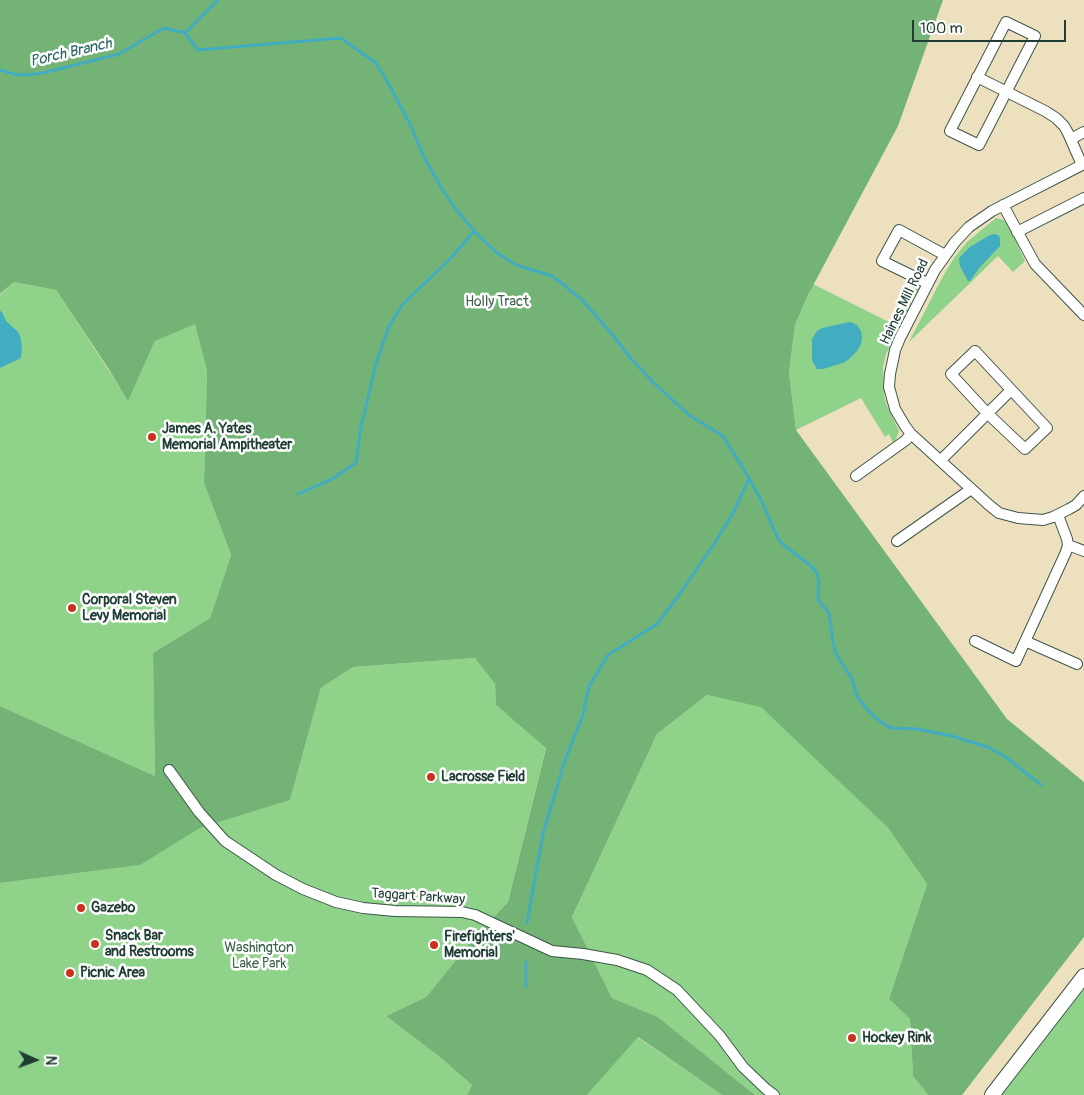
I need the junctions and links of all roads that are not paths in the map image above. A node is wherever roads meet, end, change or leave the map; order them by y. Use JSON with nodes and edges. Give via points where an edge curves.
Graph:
{"nodes":[{"id":1,"x":977,"y":77,"type":"junction"},
{"id":2,"x":1006,"y":92,"type":"junction"},
{"id":3,"x":1084,"y":132,"type":"edge"},
{"id":4,"x":1071,"y":139,"type":"junction"},
{"id":5,"x":1083,"y":164,"type":"edge"},
{"id":6,"x":1084,"y":198,"type":"edge"},
{"id":7,"x":1003,"y":205,"type":"junction"},
{"id":8,"x":1017,"y":232,"type":"junction"},
{"id":9,"x":945,"y":255,"type":"junction"},
{"id":10,"x":928,"y":283,"type":"junction"},
{"id":11,"x":1084,"y":315,"type":"edge"},
{"id":12,"x":1011,"y":390,"type":"junction"},
{"id":13,"x":987,"y":412,"type":"junction"},
{"id":14,"x":911,"y":434,"type":"junction"},
{"id":15,"x":941,"y":460,"type":"junction"},
{"id":16,"x":856,"y":476,"type":"dead end"},
{"id":17,"x":970,"y":488,"type":"junction"},
{"id":18,"x":1084,"y":496,"type":"edge"},
{"id":19,"x":1058,"y":514,"type":"junction"},
{"id":20,"x":897,"y":541,"type":"dead end"},
{"id":21,"x":1068,"y":545,"type":"junction"},
{"id":22,"x":1084,"y":551,"type":"edge"},
{"id":23,"x":975,"y":641,"type":"dead end"},
{"id":24,"x":1025,"y":641,"type":"junction"},
{"id":25,"x":1077,"y":664,"type":"dead end"},
{"id":26,"x":169,"y":770,"type":"dead end"},
{"id":27,"x":1084,"y":976,"type":"edge"},
{"id":28,"x":774,"y":1095,"type":"edge"},
{"id":29,"x":992,"y":1095,"type":"edge"}],
"edges":[{"from":1,"to":2,"type":"street"},
{"from":1,"to":2,"type":"street","via":[[950,131],[979,145]]},
{"from":1,"to":2,"type":"street","via":[[1006,22],[1027,32],[1034,36]]},
{"from":2,"to":4,"type":"street","via":[[1051,114],[1064,126]]},
{"from":3,"to":4,"type":"street"},
{"from":4,"to":5,"type":"street"},
{"from":5,"to":7,"type":"street","name":"Haines Mill Road"},
{"from":6,"to":8,"type":"street"},
{"from":7,"to":8,"type":"street"},
{"from":7,"to":9,"type":"street","name":"Haines Mill Road","via":[[969,227]]},
{"from":8,"to":11,"type":"street","via":[[1035,264]]},
{"from":9,"to":10,"type":"street","name":"Haines Mill Road"},
{"from":9,"to":10,"type":"street","via":[[899,230],[882,261]]},
{"from":10,"to":14,"type":"street","name":"Haines Mill Road","via":[[895,350],[890,374],[889,387],[895,409]]},
{"from":12,"to":13,"type":"street"},
{"from":12,"to":13,"type":"street","via":[[1047,428],[1025,449]]},
{"from":12,"to":13,"type":"street","via":[[975,351],[950,374]]},
{"from":13,"to":15,"type":"street"},
{"from":14,"to":15,"type":"street","name":"Haines Mill Road"},
{"from":14,"to":16,"type":"street"},
{"from":15,"to":17,"type":"street","name":"Haines Mill Road"},
{"from":17,"to":19,"type":"street","name":"Haines Mill Road","via":[[1004,515],[1037,520]]},
{"from":17,"to":20,"type":"street"},
{"from":18,"to":19,"type":"street","name":"Haines Mill Road","via":[[1076,505]]},
{"from":19,"to":21,"type":"street"},
{"from":21,"to":22,"type":"street"},
{"from":21,"to":24,"type":"street"},
{"from":23,"to":24,"type":"street","via":[[1016,661]]},
{"from":24,"to":25,"type":"street"},
{"from":26,"to":28,"type":"street","name":"Taggart Parkway","via":[[225,841],[303,889],[363,908],[462,912],[552,951],[617,960],[646,970],[678,990],[743,1067]]},
{"from":27,"to":29,"type":"main road"}]}
